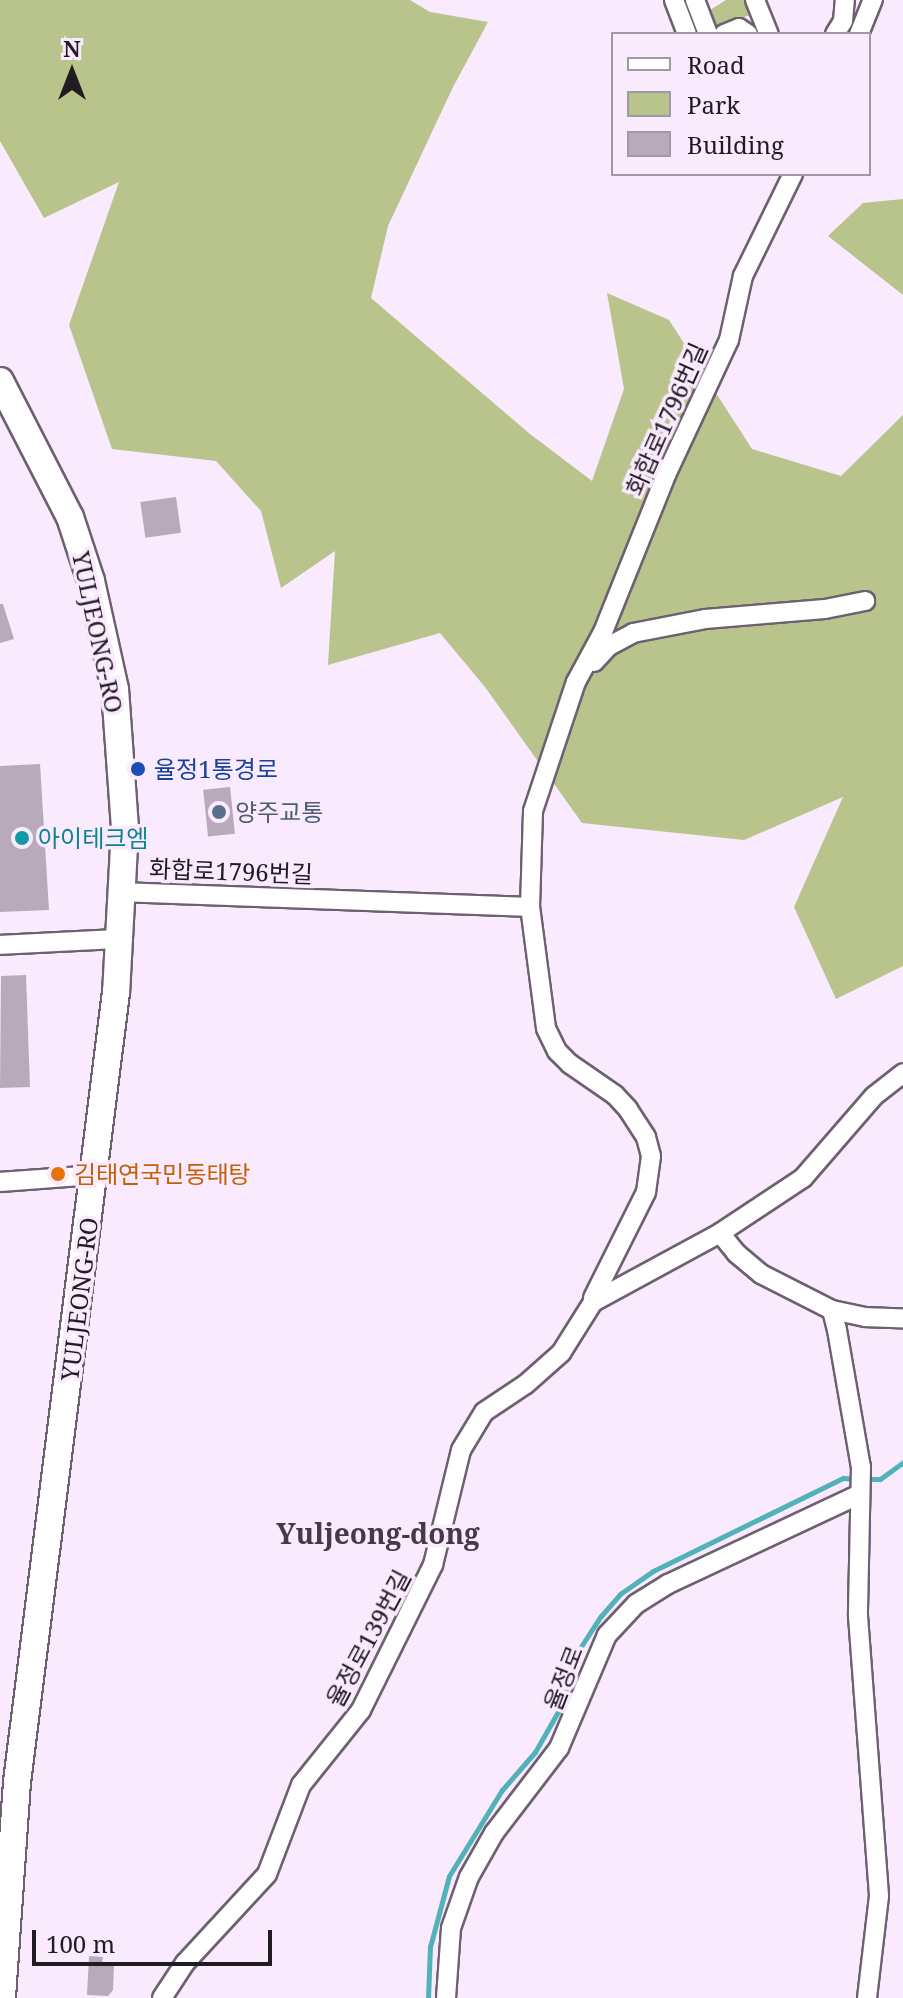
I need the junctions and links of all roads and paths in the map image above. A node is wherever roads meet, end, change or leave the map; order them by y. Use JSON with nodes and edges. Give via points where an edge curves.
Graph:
{"nodes":[{"id":1,"x":674,"y":0,"type":"edge"},
{"id":2,"x":695,"y":0,"type":"edge"},
{"id":3,"x":755,"y":0,"type":"edge"},
{"id":4,"x":845,"y":0,"type":"edge"},
{"id":5,"x":873,"y":0,"type":"edge"},
{"id":6,"x":686,"y":32,"type":"edge"},
{"id":7,"x":707,"y":32,"type":"edge"},
{"id":8,"x":768,"y":32,"type":"edge"},
{"id":9,"x":836,"y":32,"type":"edge"},
{"id":10,"x":860,"y":32,"type":"edge"},
{"id":11,"x":792,"y":176,"type":"edge"},
{"id":12,"x":0,"y":381,"type":"edge"},
{"id":13,"x":865,"y":601,"type":"dead end"},
{"id":14,"x":576,"y":682,"type":"junction"},
{"id":15,"x":121,"y":892,"type":"junction"},
{"id":16,"x":530,"y":907,"type":"junction"},
{"id":17,"x":118,"y":939,"type":"junction"},
{"id":18,"x":2,"y":942,"type":"edge"},
{"id":19,"x":903,"y":1073,"type":"edge"},
{"id":20,"x":95,"y":1175,"type":"junction"},
{"id":21,"x":0,"y":1182,"type":"edge"},
{"id":22,"x":720,"y":1233,"type":"junction"},
{"id":23,"x":593,"y":1298,"type":"dead end"},
{"id":24,"x":832,"y":1310,"type":"junction"},
{"id":25,"x":903,"y":1318,"type":"edge"},
{"id":26,"x":860,"y":1492,"type":"junction"},
{"id":27,"x":3,"y":1927,"type":"edge"},
{"id":28,"x":2,"y":1998,"type":"edge"},
{"id":29,"x":162,"y":1998,"type":"edge"},
{"id":30,"x":446,"y":1998,"type":"edge"},
{"id":31,"x":867,"y":1998,"type":"edge"}],
"edges":[{"from":1,"to":6,"type":"street"},
{"from":2,"to":7,"type":"street"},
{"from":3,"to":8,"type":"street"},
{"from":4,"to":9,"type":"street"},
{"from":5,"to":10,"type":"street"},
{"from":11,"to":14,"type":"street","name":"화합로1796번길","via":[[743,276],[729,340],[666,475],[603,632]]},
{"from":12,"to":15,"type":"main road","name":"YULJEONG-RO","via":[[70,517],[91,581],[115,689],[122,758]]},
{"from":13,"to":14,"type":"street","name":"화합로1796번길","via":[[705,619],[633,633],[609,646]]},
{"from":14,"to":16,"type":"street","name":"화합로1796번길","via":[[533,811]]},
{"from":15,"to":16,"type":"street","name":"화합로1796번길"},
{"from":15,"to":17,"type":"main road","name":"YULJEONG-RO"},
{"from":16,"to":23,"type":"street","name":"화합로1796번길","via":[[546,1028],[557,1051],[628,1109],[651,1156],[646,1192]]},
{"from":17,"to":18,"type":"street"},
{"from":17,"to":20,"type":"main road","name":"YULJEONG-RO"},
{"from":19,"to":22,"type":"street","name":"율정로139번길","via":[[874,1096],[803,1178]]},
{"from":20,"to":21,"type":"street"},
{"from":20,"to":27,"type":"main road","name":"YULJEONG-RO"},
{"from":22,"to":24,"type":"street","via":[[761,1274]]},
{"from":22,"to":29,"type":"street","name":"율정로139번길","via":[[593,1302],[561,1353],[526,1384],[499,1399],[470,1432],[433,1565],[361,1710],[301,1785],[267,1874],[185,1963]]},
{"from":24,"to":25,"type":"street"},
{"from":24,"to":26,"type":"street","via":[[861,1467]]},
{"from":26,"to":30,"type":"street","name":"율정로","via":[[668,1584],[636,1604],[607,1635],[559,1748],[494,1833],[469,1877],[449,1943]]},
{"from":26,"to":31,"type":"street","via":[[858,1616],[879,1896]]},
{"from":27,"to":28,"type":"main road","name":"YULJEONG-RO"}]}
